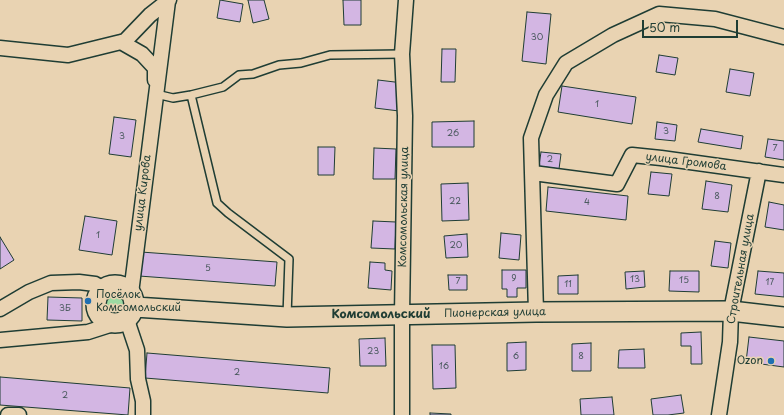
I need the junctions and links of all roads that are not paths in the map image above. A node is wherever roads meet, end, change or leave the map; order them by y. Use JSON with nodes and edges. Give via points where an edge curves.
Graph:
{"nodes":[{"id":1,"x":149,"y":0,"type":"edge"},
{"id":2,"x":169,"y":0,"type":"edge"},
{"id":3,"x":406,"y":0,"type":"edge"},
{"id":4,"x":150,"y":15,"type":"junction"},
{"id":5,"x":784,"y":37,"type":"edge"},
{"id":6,"x":121,"y":42,"type":"junction"},
{"id":7,"x":0,"y":48,"type":"edge"},
{"id":8,"x":402,"y":54,"type":"junction"},
{"id":9,"x":156,"y":94,"type":"junction"},
{"id":10,"x":191,"y":95,"type":"junction"},
{"id":11,"x":759,"y":171,"type":"junction"},
{"id":12,"x":533,"y":173,"type":"junction"},
{"id":13,"x":784,"y":174,"type":"edge"},
{"id":14,"x":104,"y":289,"type":"junction"},
{"id":15,"x":0,"y":309,"type":"edge"},
{"id":16,"x":126,"y":311,"type":"junction"},
{"id":17,"x":731,"y":311,"type":"junction"},
{"id":18,"x":536,"y":312,"type":"junction"},
{"id":19,"x":402,"y":315,"type":"junction"},
{"id":20,"x":286,"y":316,"type":"junction"},
{"id":21,"x":784,"y":317,"type":"edge"},
{"id":22,"x":0,"y":340,"type":"edge"},
{"id":23,"x":143,"y":415,"type":"edge"},
{"id":24,"x":402,"y":415,"type":"edge"},
{"id":25,"x":719,"y":415,"type":"edge"}],
"edges":[{"from":1,"to":4,"type":"street"},
{"from":2,"to":4,"type":"street"},
{"from":2,"to":9,"type":"street"},
{"from":3,"to":8,"type":"street","name":"Комсомольская улица"},
{"from":4,"to":6,"type":"street"},
{"from":5,"to":12,"type":"street","via":[[715,19],[659,14],[613,35],[566,63],[546,95],[531,138]]},
{"from":6,"to":7,"type":"street","via":[[68,54]]},
{"from":6,"to":9,"type":"street","via":[[142,54],[154,68]]},
{"from":8,"to":10,"type":"lane","via":[[330,56],[302,63],[279,65],[253,74],[239,75],[223,87]]},
{"from":8,"to":19,"type":"street","name":"Комсомольская улица","via":[[405,116]]},
{"from":9,"to":10,"type":"lane","via":[[173,98]]},
{"from":9,"to":16,"type":"street","name":"улица Кирова"},
{"from":10,"to":20,"type":"lane","via":[[217,203],[228,214],[289,258]]},
{"from":11,"to":12,"type":"street","name":"улица Громова","via":[[632,155],[617,184]]},
{"from":11,"to":13,"type":"street","name":"улица Громова"},
{"from":11,"to":17,"type":"street","name":"Строительная улица"},
{"from":12,"to":18,"type":"street"},
{"from":14,"to":15,"type":"street","name":"Пионерская улица","via":[[95,284],[79,282],[51,283]]},
{"from":14,"to":16,"type":"street","name":"Пионерская улица","via":[[111,285],[126,288]]},
{"from":14,"to":16,"type":"street","via":[[96,301],[96,309],[100,316],[105,321]]},
{"from":16,"to":20,"type":"street","name":"Пионерская улица"},
{"from":16,"to":22,"type":"street","name":"Пионерская улица","via":[[88,332]]},
{"from":16,"to":23,"type":"street","name":"улица Кирова","via":[[137,350]]},
{"from":17,"to":18,"type":"street","name":"Пионерская улица"},
{"from":17,"to":21,"type":"street","name":"Пионерская улица"},
{"from":17,"to":25,"type":"street","name":"Строительная улица","via":[[730,342]]},
{"from":18,"to":19,"type":"street","name":"Пионерская улица"},
{"from":19,"to":20,"type":"street","name":"Пионерская улица"},
{"from":19,"to":24,"type":"street","name":"Комсомольская улица"}]}
